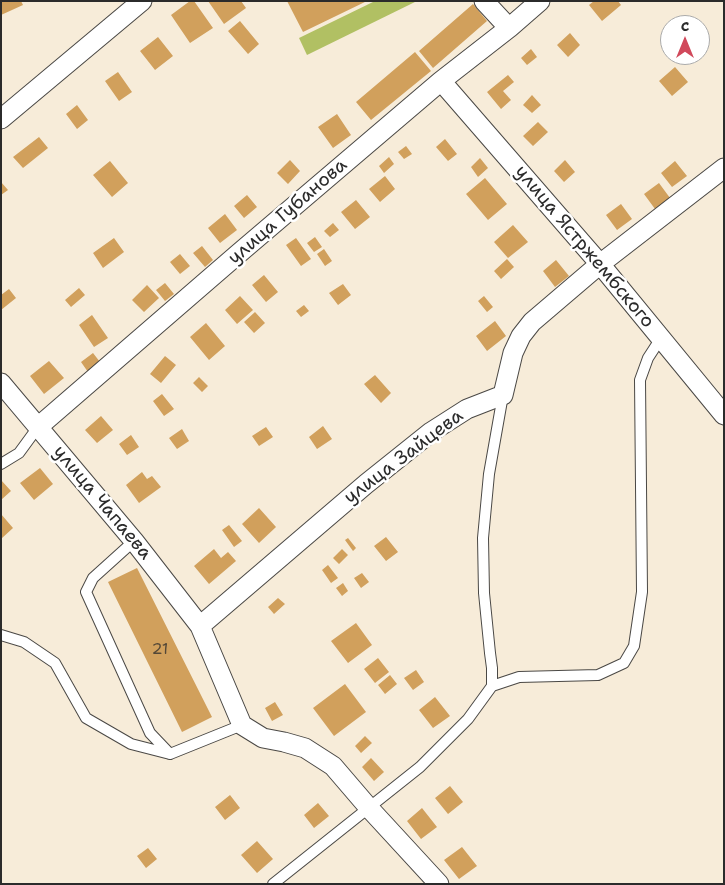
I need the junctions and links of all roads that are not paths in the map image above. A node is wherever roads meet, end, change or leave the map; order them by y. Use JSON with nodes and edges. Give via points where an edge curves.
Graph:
{"nodes":[{"id":1,"x":142,"y":1,"type":"edge"},
{"id":2,"x":484,"y":1,"type":"edge"},
{"id":3,"x":540,"y":1,"type":"edge"},
{"id":4,"x":509,"y":28,"type":"junction"},
{"id":5,"x":441,"y":81,"type":"junction"},
{"id":6,"x":1,"y":119,"type":"edge"},
{"id":7,"x":724,"y":168,"type":"edge"},
{"id":8,"x":600,"y":264,"type":"junction"},
{"id":9,"x":661,"y":338,"type":"junction"},
{"id":10,"x":1,"y":383,"type":"edge"},
{"id":11,"x":503,"y":396,"type":"junction"},
{"id":12,"x":724,"y":415,"type":"edge"},
{"id":13,"x":38,"y":427,"type":"junction"},
{"id":14,"x":1,"y":464,"type":"edge"},
{"id":15,"x":134,"y":541,"type":"junction"},
{"id":16,"x":200,"y":626,"type":"junction"},
{"id":17,"x":1,"y":635,"type":"edge"},
{"id":18,"x":492,"y":686,"type":"junction"},
{"id":19,"x":242,"y":725,"type":"junction"},
{"id":20,"x":170,"y":754,"type":"junction"},
{"id":21,"x":368,"y":808,"type":"junction"},
{"id":22,"x":273,"y":884,"type":"edge"},
{"id":23,"x":439,"y":884,"type":"edge"}],
"edges":[{"from":1,"to":6,"type":"street"},
{"from":2,"to":4,"type":"street"},
{"from":3,"to":4,"type":"street","name":"улица Губанова"},
{"from":4,"to":5,"type":"street","name":"улица Губанова"},
{"from":5,"to":8,"type":"street","name":"улица Ястржембского"},
{"from":5,"to":13,"type":"street","name":"улица Губанова"},
{"from":7,"to":8,"type":"street"},
{"from":8,"to":9,"type":"street","name":"улица Ястржембского"},
{"from":8,"to":11,"type":"street","via":[[532,322],[521,336],[513,353]]},
{"from":9,"to":12,"type":"street","name":"улица Ястржембского"},
{"from":9,"to":18,"type":"lane","via":[[648,358],[640,380],[642,592],[634,646],[624,662],[598,676],[519,677]]},
{"from":10,"to":13,"type":"street","name":"улица Чапаева"},
{"from":11,"to":16,"type":"street","name":"улица Зайцева","via":[[467,409],[431,432]]},
{"from":11,"to":18,"type":"lane","via":[[489,474],[483,538]]},
{"from":13,"to":14,"type":"lane","via":[[19,453]]},
{"from":13,"to":15,"type":"street","name":"улица Чапаева"},
{"from":15,"to":16,"type":"street","name":"улица Чапаева"},
{"from":15,"to":20,"type":"lane","via":[[93,578],[86,592],[150,733]]},
{"from":16,"to":19,"type":"street","name":"улица Чапаева"},
{"from":17,"to":20,"type":"lane","via":[[24,642],[55,662],[86,718],[132,744]]},
{"from":18,"to":21,"type":"lane","via":[[468,719],[420,767]]},
{"from":19,"to":20,"type":"lane"},
{"from":19,"to":21,"type":"street","via":[[263,738],[312,752],[333,766]]},
{"from":21,"to":22,"type":"lane"},
{"from":21,"to":23,"type":"street"}]}
